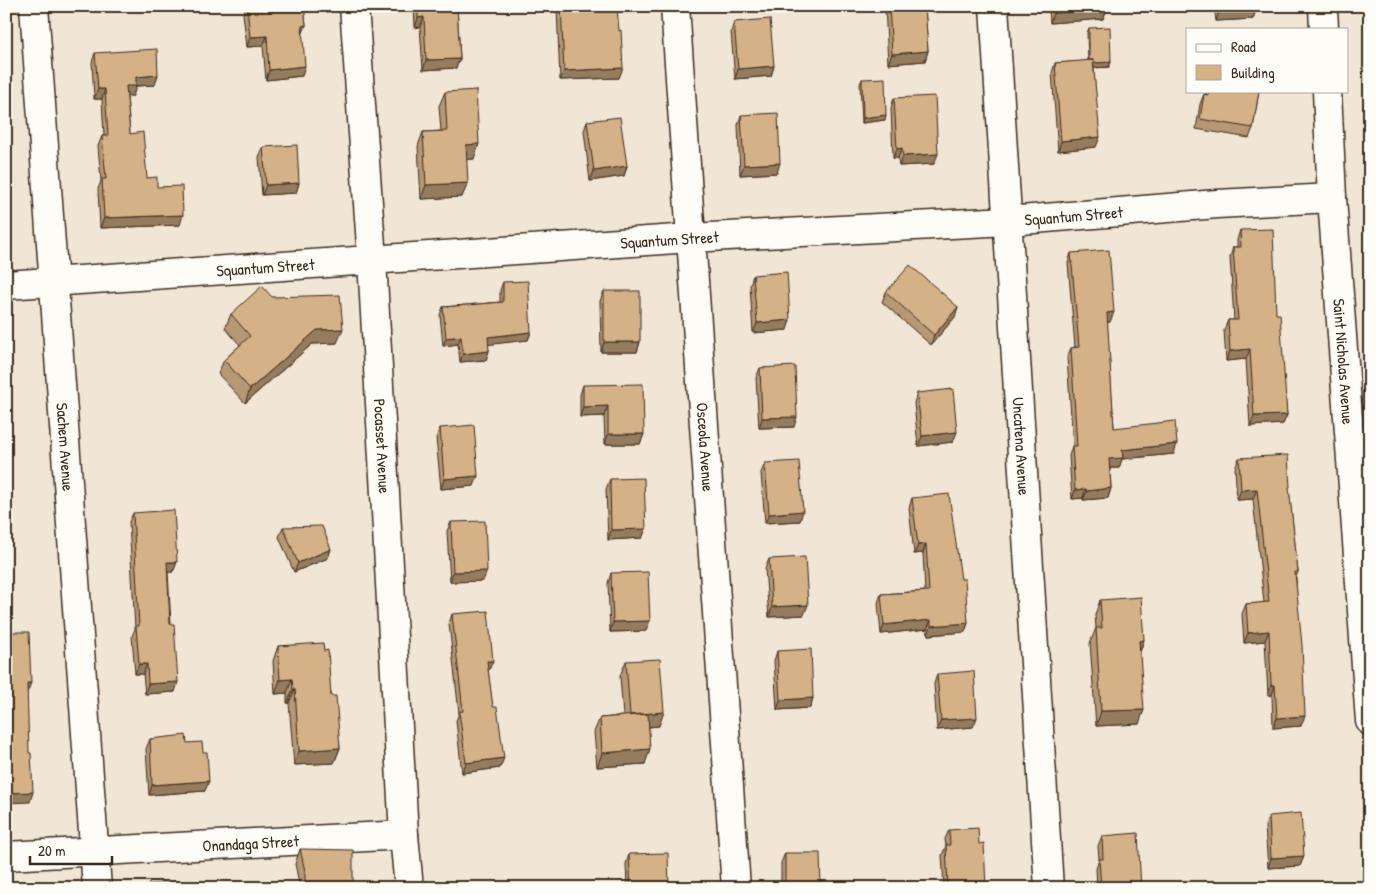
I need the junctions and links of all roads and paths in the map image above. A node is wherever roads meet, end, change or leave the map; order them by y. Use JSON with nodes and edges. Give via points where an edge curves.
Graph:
{"nodes":[{"id":1,"x":34,"y":6,"type":"edge"},
{"id":2,"x":354,"y":6,"type":"edge"},
{"id":3,"x":675,"y":6,"type":"edge"},
{"id":4,"x":994,"y":6,"type":"edge"},
{"id":5,"x":1324,"y":6,"type":"edge"},
{"id":6,"x":1324,"y":28,"type":"edge"},
{"id":7,"x":1327,"y":92,"type":"edge"},
{"id":8,"x":1332,"y":198,"type":"junction"},
{"id":9,"x":1008,"y":221,"type":"junction"},
{"id":10,"x":691,"y":238,"type":"junction"},
{"id":11,"x":372,"y":260,"type":"junction"},
{"id":12,"x":52,"y":282,"type":"junction"},
{"id":13,"x":6,"y":285,"type":"edge"},
{"id":14,"x":1370,"y":721,"type":"edge"},
{"id":15,"x":404,"y":835,"type":"junction"},
{"id":16,"x":94,"y":850,"type":"junction"},
{"id":17,"x":6,"y":856,"type":"edge"},
{"id":18,"x":97,"y":888,"type":"edge"},
{"id":19,"x":409,"y":888,"type":"edge"},
{"id":20,"x":736,"y":888,"type":"edge"},
{"id":21,"x":1049,"y":888,"type":"edge"}],
"edges":[{"from":1,"to":12,"type":"street","name":"Sachem Avenue"},
{"from":2,"to":11,"type":"street","name":"Pocasset Avenue"},
{"from":3,"to":10,"type":"street","name":"Osceola Avenue"},
{"from":4,"to":9,"type":"street","name":"Uncatena Avenue"},
{"from":5,"to":6,"type":"street"},
{"from":7,"to":8,"type":"street","name":"Saint Nicholas Avenue"},
{"from":8,"to":9,"type":"street","name":"Squantum Street"},
{"from":8,"to":14,"type":"street","name":"Saint Nicholas Avenue"},
{"from":9,"to":10,"type":"street","name":"Squantum Street"},
{"from":9,"to":21,"type":"street","name":"Uncatena Avenue"},
{"from":10,"to":11,"type":"street","name":"Squantum Street"},
{"from":10,"to":20,"type":"street","name":"Osceola Avenue"},
{"from":11,"to":12,"type":"street","name":"Squantum Street"},
{"from":11,"to":15,"type":"street","name":"Pocasset Avenue"},
{"from":12,"to":13,"type":"street","name":"Squantum Street"},
{"from":12,"to":16,"type":"street","name":"Sachem Avenue"},
{"from":15,"to":16,"type":"street","name":"Onandaga Street"},
{"from":15,"to":19,"type":"street","name":"Pocasset Avenue"},
{"from":16,"to":17,"type":"street","name":"Onandaga Street"},
{"from":16,"to":18,"type":"street","name":"Sachem Avenue"}]}
